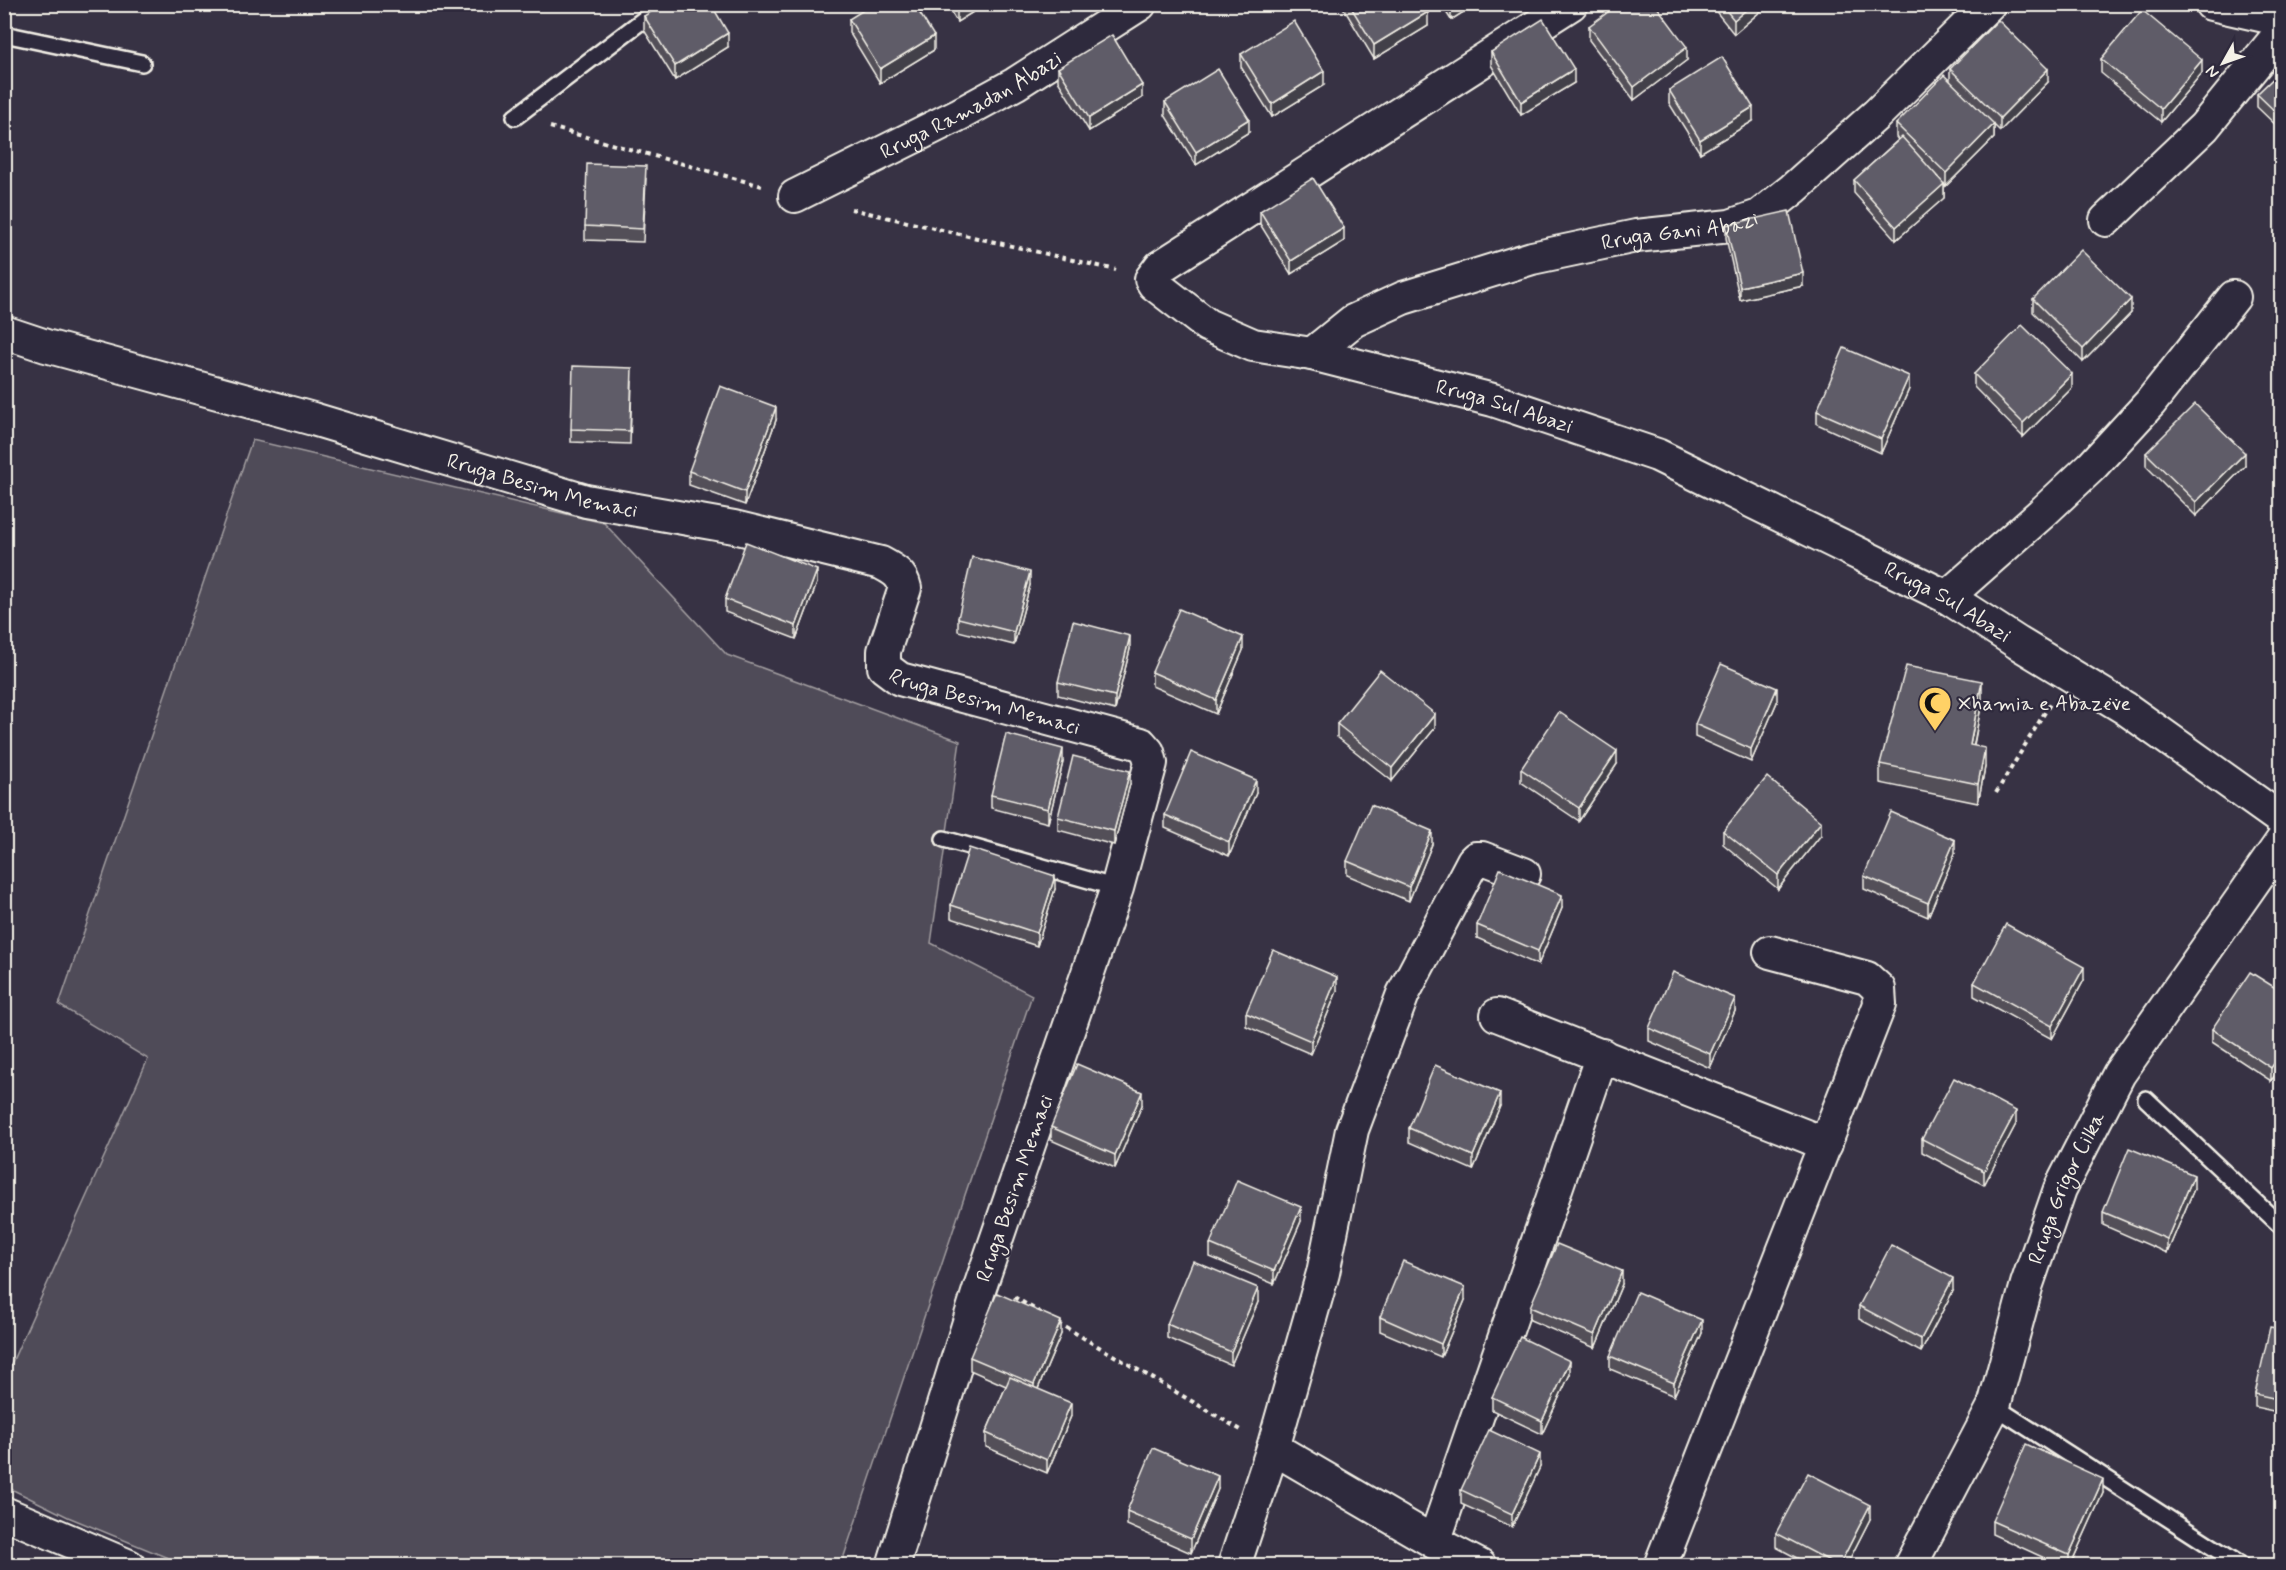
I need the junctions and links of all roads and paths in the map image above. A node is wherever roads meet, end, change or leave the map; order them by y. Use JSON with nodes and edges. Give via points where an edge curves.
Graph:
{"nodes":[{"id":1,"x":664,"y":4,"type":"edge"},
{"id":2,"x":1140,"y":4,"type":"edge"},
{"id":3,"x":1571,"y":4,"type":"edge"},
{"id":4,"x":1989,"y":4,"type":"edge"},
{"id":5,"x":2211,"y":4,"type":"edge"},
{"id":6,"x":2282,"y":20,"type":"edge"},
{"id":7,"x":2282,"y":31,"type":"edge"},
{"id":8,"x":4,"y":34,"type":"edge"},
{"id":9,"x":142,"y":63,"type":"dead end"},
{"id":10,"x":515,"y":117,"type":"dead end"},
{"id":11,"x":795,"y":196,"type":"dead end"},
{"id":12,"x":2106,"y":219,"type":"dead end"},
{"id":13,"x":2234,"y":297,"type":"dead end"},
{"id":14,"x":4,"y":332,"type":"edge"},
{"id":15,"x":1312,"y":354,"type":"junction"},
{"id":16,"x":1947,"y":597,"type":"junction"},
{"id":17,"x":2053,"y":699,"type":"dead end"},
{"id":18,"x":1996,"y":794,"type":"dead end"},
{"id":19,"x":2282,"y":820,"type":"edge"},
{"id":20,"x":944,"y":839,"type":"dead end"},
{"id":21,"x":2282,"y":841,"type":"edge"},
{"id":22,"x":1524,"y":874,"type":"dead end"},
{"id":23,"x":1117,"y":888,"type":"junction"},
{"id":24,"x":1770,"y":952,"type":"dead end"},
{"id":25,"x":1497,"y":1015,"type":"dead end"},
{"id":26,"x":1602,"y":1055,"type":"junction"},
{"id":27,"x":2146,"y":1099,"type":"dead end"},
{"id":28,"x":1826,"y":1144,"type":"junction"},
{"id":29,"x":2282,"y":1227,"type":"edge"},
{"id":30,"x":982,"y":1278,"type":"junction"},
{"id":31,"x":1043,"y":1314,"type":"edge"},
{"id":32,"x":1053,"y":1320,"type":"edge"},
{"id":33,"x":1994,"y":1406,"type":"junction"},
{"id":34,"x":1273,"y":1449,"type":"junction"},
{"id":35,"x":4,"y":1513,"type":"edge"},
{"id":36,"x":1434,"y":1542,"type":"junction"},
{"id":37,"x":129,"y":1566,"type":"edge"},
{"id":38,"x":893,"y":1566,"type":"edge"},
{"id":39,"x":1234,"y":1566,"type":"edge"},
{"id":40,"x":1480,"y":1566,"type":"edge"},
{"id":41,"x":1660,"y":1566,"type":"edge"},
{"id":42,"x":1910,"y":1566,"type":"edge"},
{"id":43,"x":2242,"y":1566,"type":"edge"}],
"edges":[{"from":1,"to":10,"type":"lane"},
{"from":2,"to":11,"type":"street","name":"Rruga Ramadan Abazi","via":[[987,99]]},
{"from":3,"to":15,"type":"street","name":"Rruga Sul Abazi","via":[[1154,272],[1154,284],[1207,325],[1253,345]]},
{"from":4,"to":15,"type":"street","name":"Rruga Gani Abazi","via":[[1878,114],[1759,216],[1730,226],[1636,236],[1510,264],[1403,298],[1353,321]]},
{"from":5,"to":6,"type":"street"},
{"from":7,"to":12,"type":"street","via":[[2204,127]]},
{"from":8,"to":9,"type":"lane"},
{"from":13,"to":16,"type":"street","via":[[2150,403],[2092,466]]},
{"from":14,"to":23,"type":"street","name":"Rruga Besim Memaci","via":[[586,501],[734,527],[881,563],[896,571],[904,588],[884,651],[884,667],[889,672],[900,679],[1141,744],[1148,752],[1151,763]]},
{"from":15,"to":16,"type":"street","name":"Rruga Sul Abazi","via":[[1493,400],[1657,455]]},
{"from":16,"to":19,"type":"street","name":"Rruga Sul Abazi","via":[[2125,708]]},
{"from":17,"to":18,"type":"path"},
{"from":20,"to":23,"type":"lane"},
{"from":21,"to":33,"type":"street","name":"Rruga Grigor Cilka","via":[[2119,1074],[2060,1189],[2027,1284]]},
{"from":22,"to":34,"type":"street","via":[[1476,858],[1403,994],[1352,1130],[1323,1274]]},
{"from":23,"to":30,"type":"street","name":"Rruga Besim Memaci"},
{"from":24,"to":28,"type":"street","via":[[1867,978],[1879,989],[1880,1004]]},
{"from":25,"to":26,"type":"street"},
{"from":26,"to":28,"type":"street"},
{"from":26,"to":36,"type":"street"},
{"from":27,"to":29,"type":"lane"},
{"from":28,"to":41,"type":"street"},
{"from":30,"to":31,"type":"path"},
{"from":30,"to":38,"type":"street","name":"Rruga Besim Memaci"},
{"from":32,"to":34,"type":"path"},
{"from":33,"to":42,"type":"street","name":"Rruga Grigor Cilka"},
{"from":33,"to":43,"type":"lane"},
{"from":34,"to":36,"type":"street"},
{"from":34,"to":39,"type":"street"},
{"from":35,"to":37,"type":"street"},
{"from":36,"to":40,"type":"street"}]}
